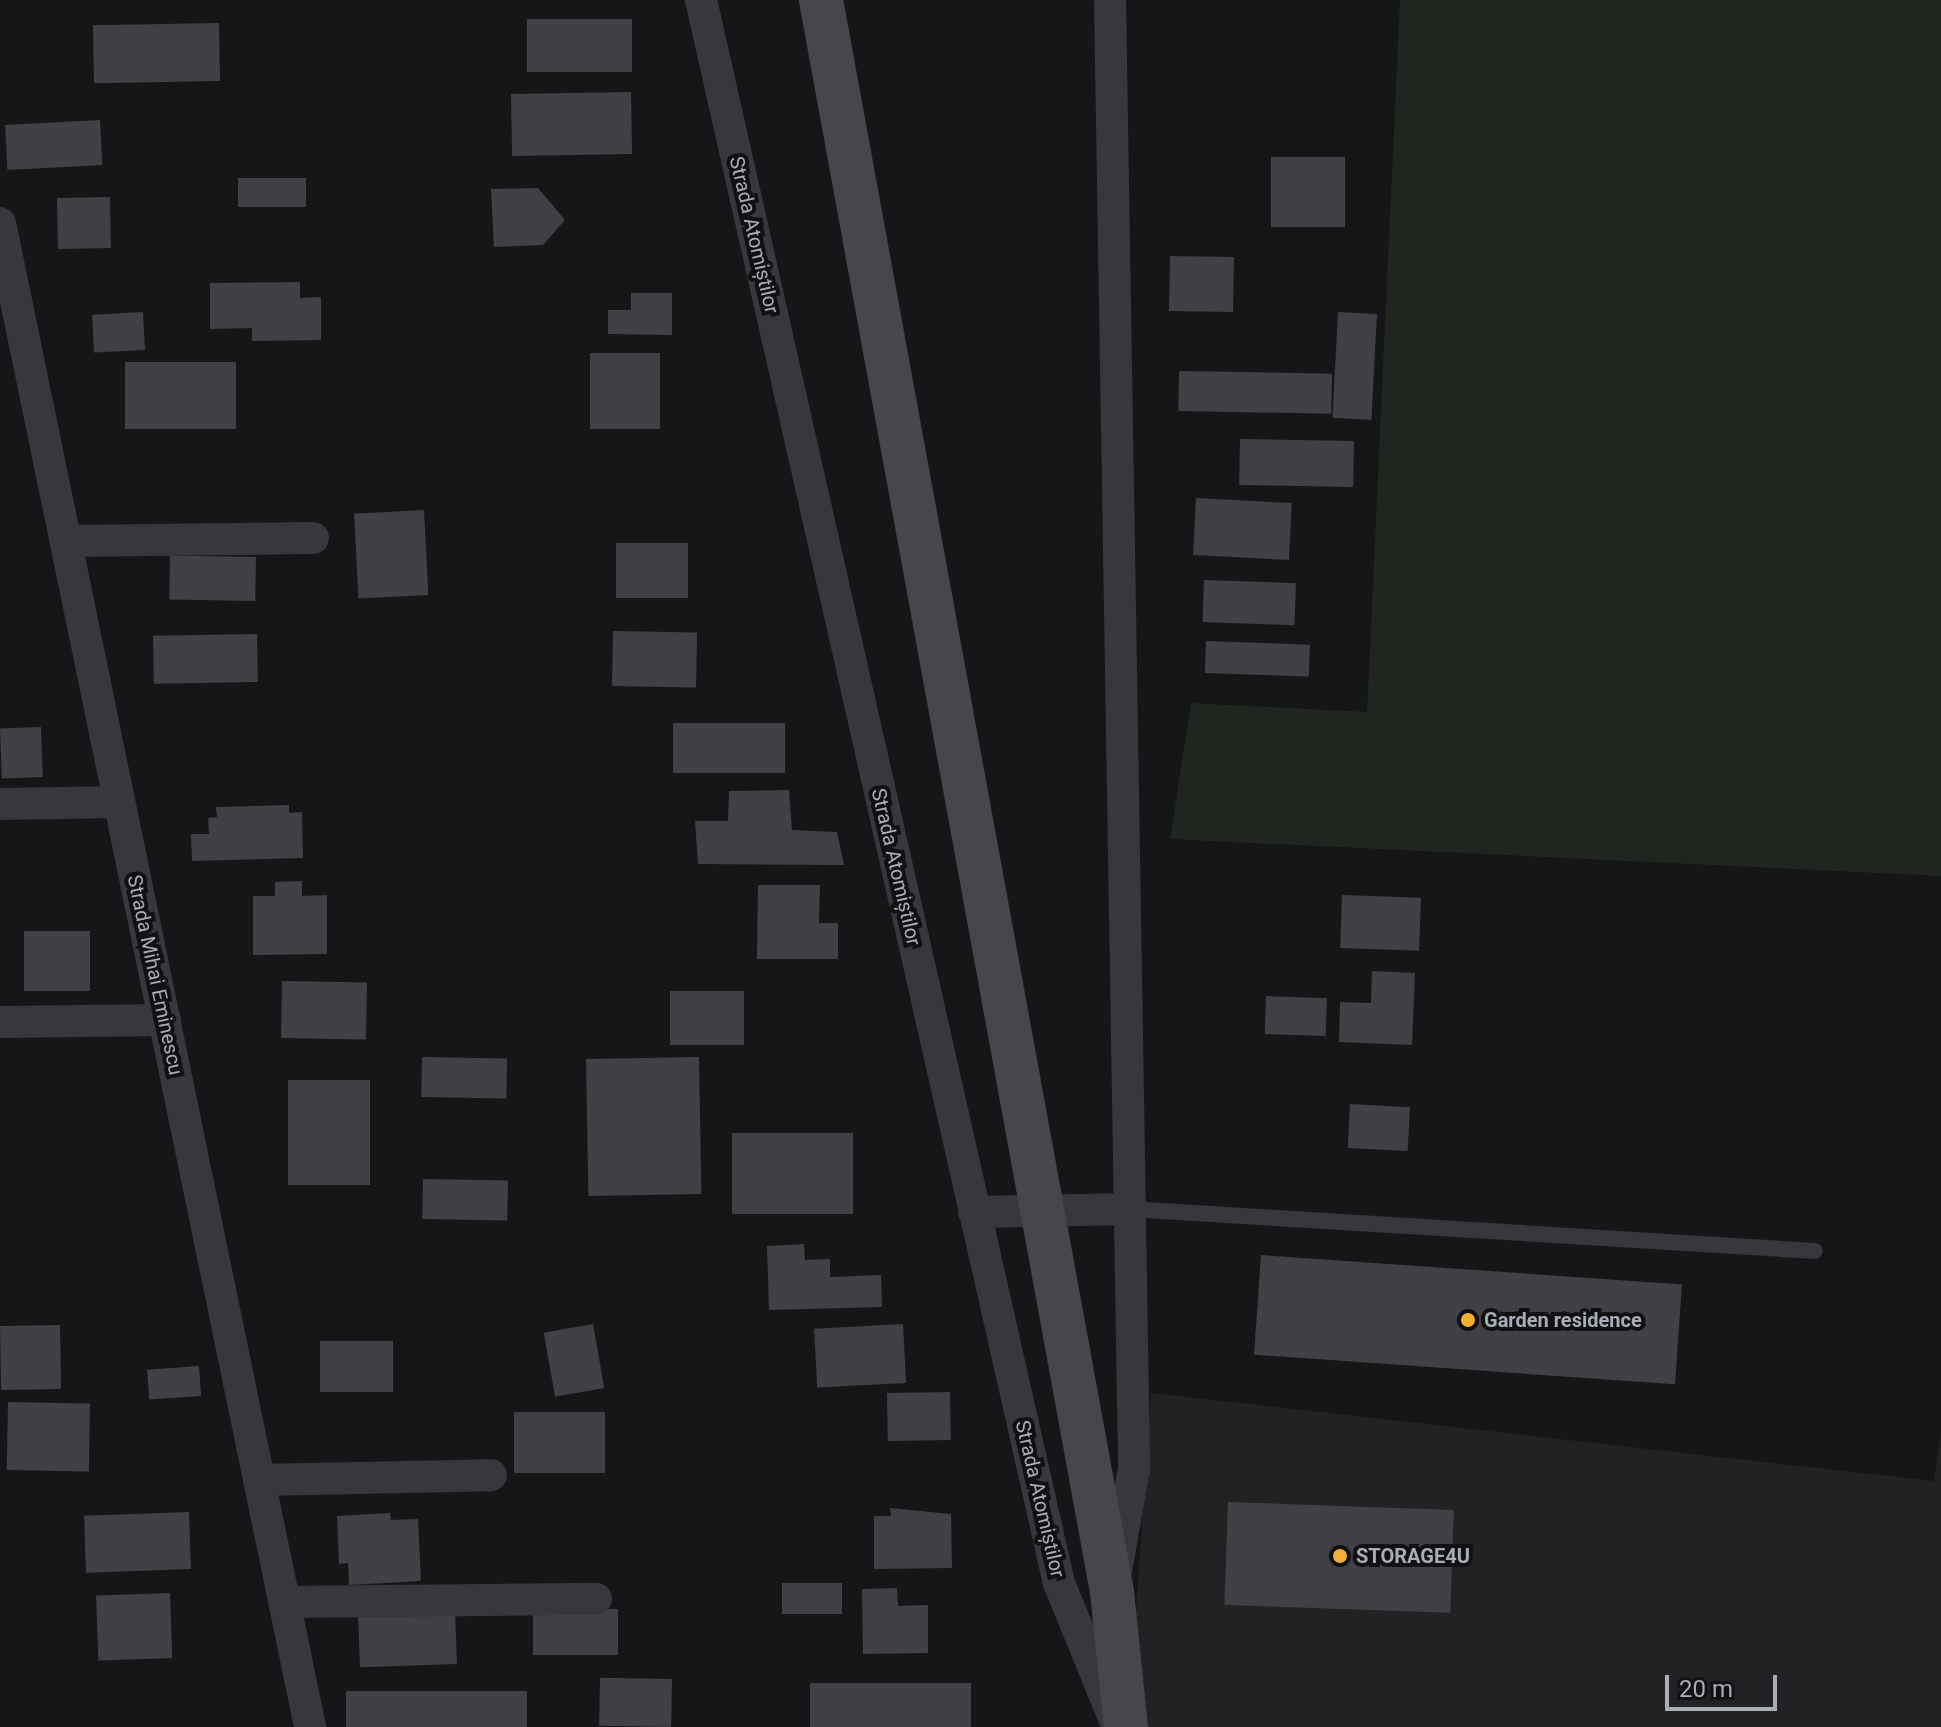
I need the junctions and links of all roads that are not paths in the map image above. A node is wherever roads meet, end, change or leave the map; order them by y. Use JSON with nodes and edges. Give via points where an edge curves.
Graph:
{"nodes":[{"id":1,"x":701,"y":0,"type":"edge"},
{"id":2,"x":821,"y":0,"type":"edge"},
{"id":3,"x":1110,"y":0,"type":"edge"},
{"id":4,"x":0,"y":223,"type":"edge"},
{"id":5,"x":313,"y":538,"type":"dead end"},
{"id":6,"x":66,"y":541,"type":"junction"},
{"id":7,"x":119,"y":802,"type":"junction"},
{"id":8,"x":0,"y":804,"type":"edge"},
{"id":9,"x":165,"y":1020,"type":"junction"},
{"id":10,"x":0,"y":1022,"type":"edge"},
{"id":11,"x":1129,"y":1209,"type":"junction"},
{"id":12,"x":1042,"y":1211,"type":"junction"},
{"id":13,"x":974,"y":1212,"type":"junction"},
{"id":14,"x":1815,"y":1251,"type":"dead end"},
{"id":15,"x":491,"y":1475,"type":"dead end"},
{"id":16,"x":259,"y":1480,"type":"junction"},
{"id":17,"x":1112,"y":1592,"type":"junction"},
{"id":18,"x":596,"y":1599,"type":"dead end"},
{"id":19,"x":284,"y":1602,"type":"junction"},
{"id":20,"x":310,"y":1727,"type":"edge"},
{"id":21,"x":1118,"y":1727,"type":"edge"},
{"id":22,"x":1126,"y":1727,"type":"edge"}],
"edges":[{"from":1,"to":13,"type":"street","name":"Strada Atomiștilor"},
{"from":2,"to":12,"type":"main road"},
{"from":3,"to":11,"type":"street"},
{"from":4,"to":6,"type":"street","name":"Strada Mihai Eminescu"},
{"from":5,"to":6,"type":"street"},
{"from":6,"to":7,"type":"street","name":"Strada Mihai Eminescu"},
{"from":7,"to":8,"type":"street"},
{"from":7,"to":9,"type":"street","name":"Strada Mihai Eminescu"},
{"from":9,"to":10,"type":"street"},
{"from":9,"to":16,"type":"street","name":"Strada Mihai Eminescu"},
{"from":11,"to":12,"type":"street"},
{"from":11,"to":14,"type":"lane"},
{"from":11,"to":17,"type":"street","via":[[1134,1469]]},
{"from":12,"to":13,"type":"street"},
{"from":12,"to":17,"type":"main road"},
{"from":13,"to":21,"type":"street","name":"Strada Atomiștilor","via":[[1059,1583]]},
{"from":15,"to":16,"type":"street"},
{"from":16,"to":19,"type":"street","name":"Strada Mihai Eminescu"},
{"from":17,"to":22,"type":"main road"},
{"from":18,"to":19,"type":"street"},
{"from":19,"to":20,"type":"street","name":"Strada Mihai Eminescu"}]}
